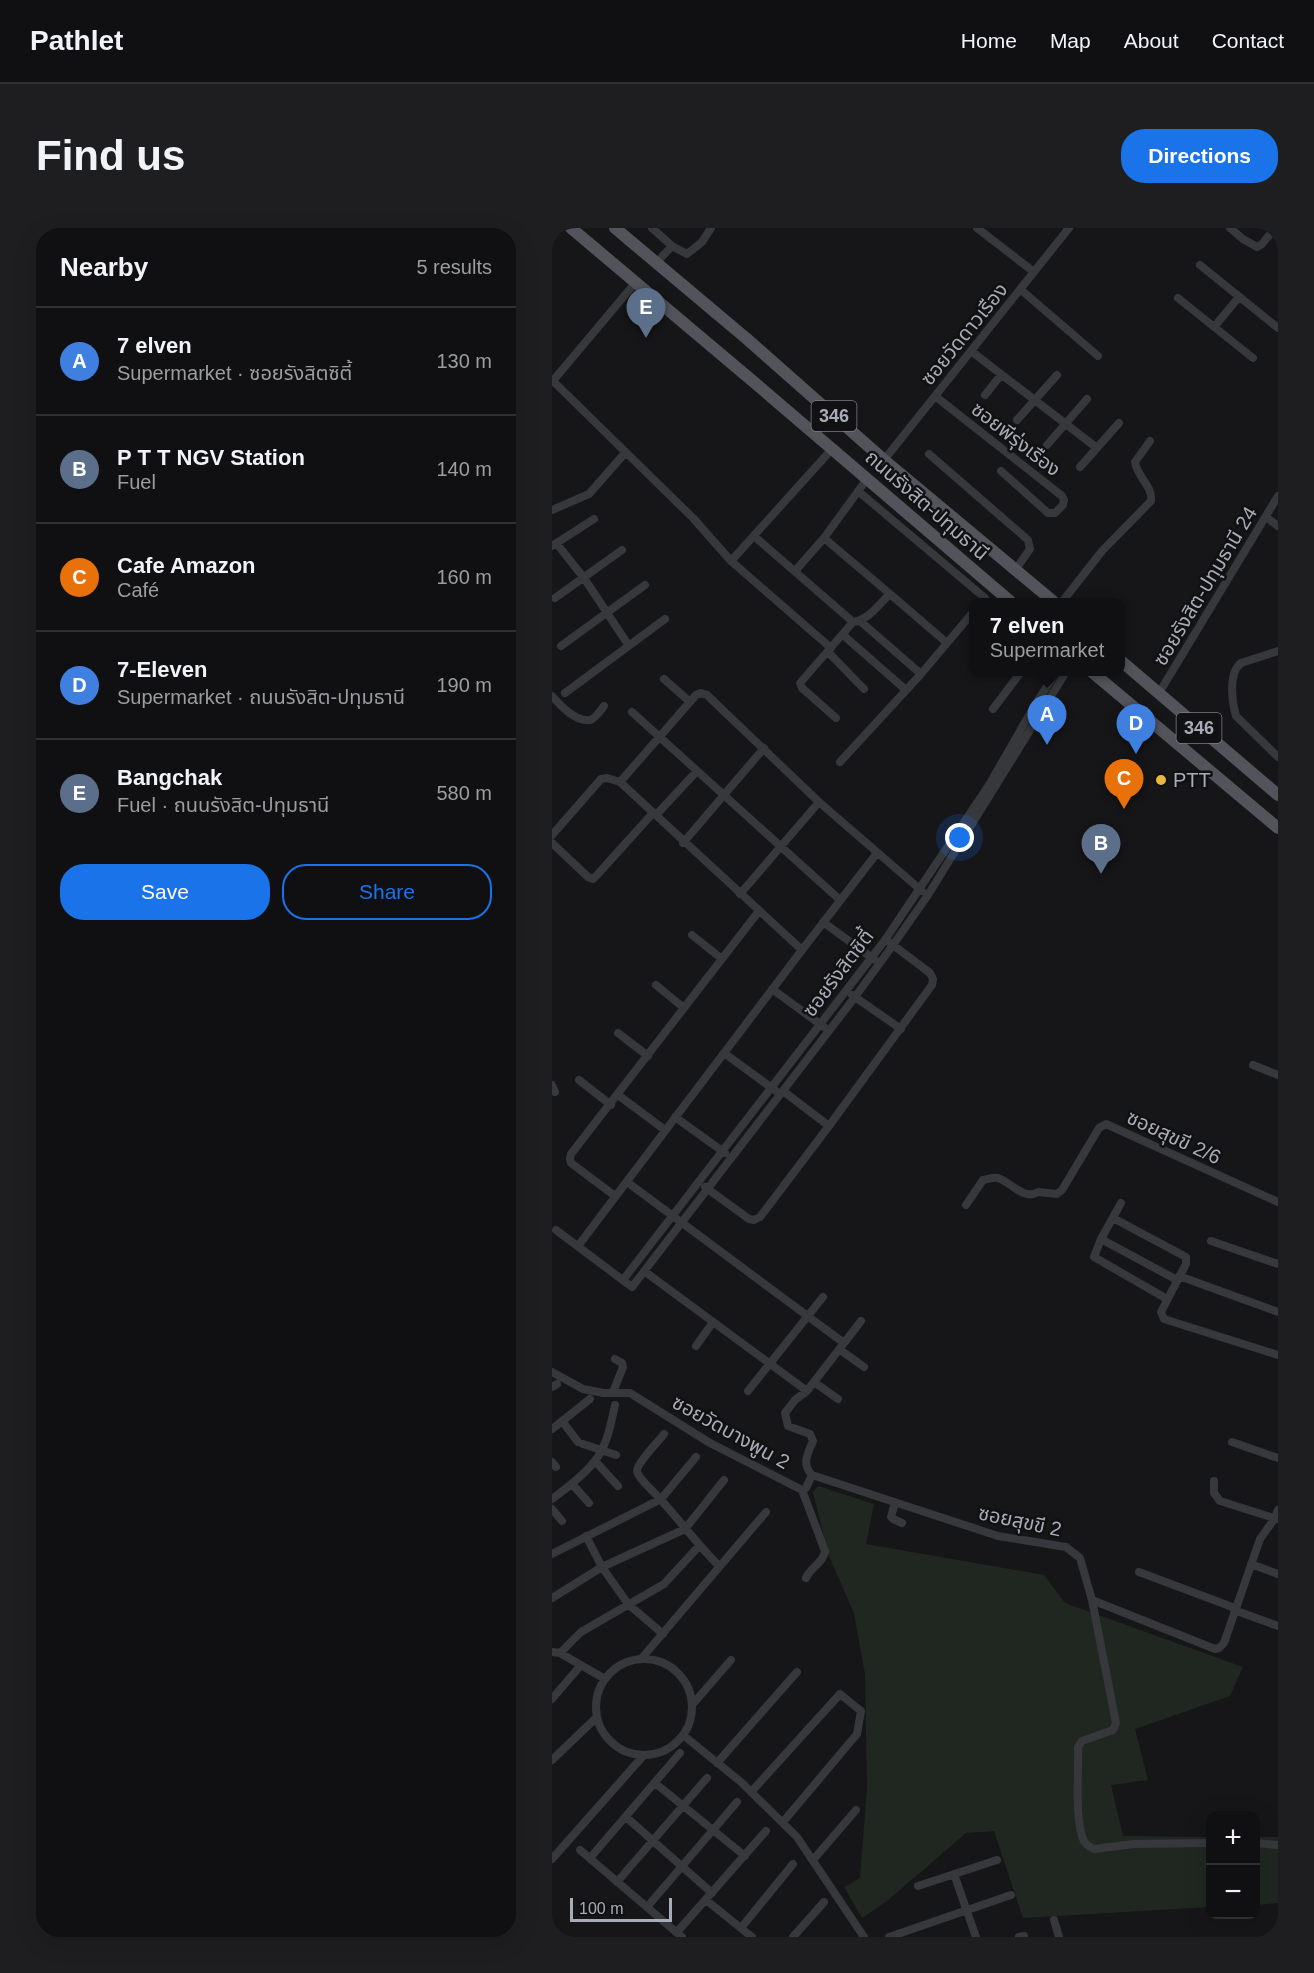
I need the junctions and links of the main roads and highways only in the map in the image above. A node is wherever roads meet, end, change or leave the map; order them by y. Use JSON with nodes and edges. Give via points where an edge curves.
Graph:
{"nodes":[{"id":1,"x":615,"y":228,"type":"edge"},
{"id":2,"x":573,"y":229,"type":"edge"},
{"id":3,"x":987,"y":596,"type":"edge"},
{"id":4,"x":1048,"y":598,"type":"edge"},
{"id":5,"x":1125,"y":664,"type":"edge"},
{"id":6,"x":1097,"y":676,"type":"edge"},
{"id":7,"x":1278,"y":795,"type":"edge"},
{"id":8,"x":1278,"y":828,"type":"edge"}],
"edges":[{"from":1,"to":4,"type":"main road","name":"ถนนรังสิต-ปทุมธานี","number":"346"},
{"from":2,"to":3,"type":"main road","name":"ถนนรังสิต-ปทุมธานี","number":"346","via":[[867,479]]},
{"from":5,"to":7,"type":"main road","number":"346"},
{"from":6,"to":8,"type":"main road","number":"346"}]}
